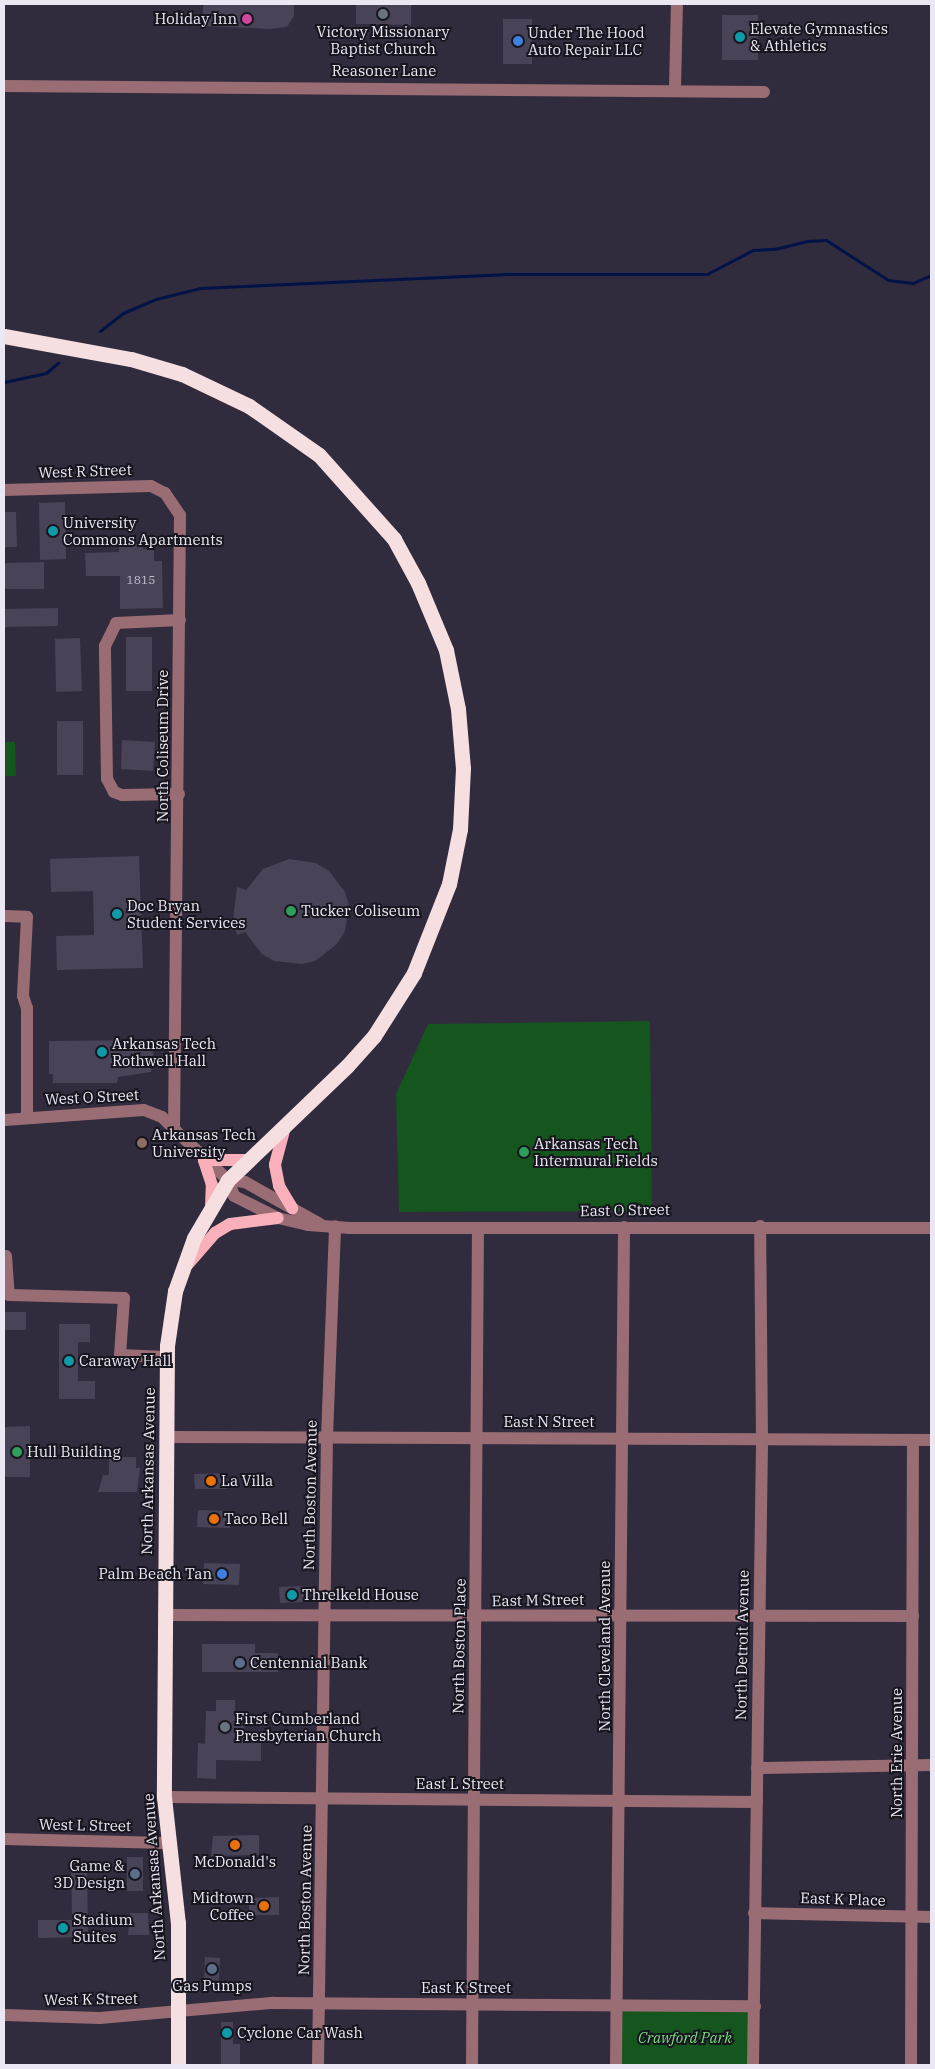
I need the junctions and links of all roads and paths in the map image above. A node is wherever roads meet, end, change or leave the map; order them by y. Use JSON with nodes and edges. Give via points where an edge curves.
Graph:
{"nodes":[{"id":1,"x":676,"y":4,"type":"edge"},
{"id":2,"x":4,"y":86,"type":"edge"},
{"id":3,"x":675,"y":89,"type":"junction"},
{"id":4,"x":764,"y":92,"type":"dead end"},
{"id":5,"x":4,"y":336,"type":"edge"},
{"id":6,"x":4,"y":490,"type":"edge"},
{"id":7,"x":166,"y":493,"type":"joint"},
{"id":8,"x":180,"y":620,"type":"junction"},
{"id":9,"x":179,"y":794,"type":"junction"},
{"id":10,"x":4,"y":916,"type":"edge"},
{"id":11,"x":27,"y":1117,"type":"junction"},
{"id":12,"x":5,"y":1120,"type":"edge"},
{"id":13,"x":288,"y":1120,"type":"junction"},
{"id":14,"x":174,"y":1129,"type":"junction"},
{"id":15,"x":204,"y":1160,"type":"junction"},
{"id":16,"x":246,"y":1160,"type":"junction"},
{"id":17,"x":228,"y":1180,"type":"junction"},
{"id":18,"x":211,"y":1208,"type":"junction"},
{"id":19,"x":292,"y":1208,"type":"junction"},
{"id":20,"x":278,"y":1218,"type":"junction"},
{"id":21,"x":320,"y":1224,"type":"junction"},
{"id":22,"x":336,"y":1226,"type":"junction"},
{"id":23,"x":760,"y":1226,"type":"junction"},
{"id":24,"x":624,"y":1227,"type":"junction"},
{"id":25,"x":478,"y":1228,"type":"junction"},
{"id":26,"x":931,"y":1228,"type":"edge"},
{"id":27,"x":6,"y":1256,"type":"dead end"},
{"id":28,"x":181,"y":1271,"type":"junction"},
{"id":29,"x":167,"y":1357,"type":"junction"},
{"id":30,"x":167,"y":1437,"type":"junction"},
{"id":31,"x":327,"y":1438,"type":"junction"},
{"id":32,"x":478,"y":1438,"type":"junction"},
{"id":33,"x":623,"y":1439,"type":"junction"},
{"id":34,"x":762,"y":1440,"type":"junction"},
{"id":35,"x":913,"y":1440,"type":"junction"},
{"id":36,"x":931,"y":1440,"type":"edge"},
{"id":37,"x":164,"y":1615,"type":"junction"},
{"id":38,"x":621,"y":1615,"type":"junction"},
{"id":39,"x":759,"y":1616,"type":"junction"},
{"id":40,"x":913,"y":1616,"type":"junction"},
{"id":41,"x":325,"y":1617,"type":"junction"},
{"id":42,"x":476,"y":1617,"type":"junction"},
{"id":43,"x":914,"y":1765,"type":"junction"},
{"id":44,"x":931,"y":1765,"type":"edge"},
{"id":45,"x":757,"y":1768,"type":"junction"},
{"id":46,"x":164,"y":1797,"type":"junction"},
{"id":47,"x":322,"y":1800,"type":"junction"},
{"id":48,"x":474,"y":1801,"type":"junction"},
{"id":49,"x":620,"y":1801,"type":"junction"},
{"id":50,"x":756,"y":1802,"type":"junction"},
{"id":51,"x":4,"y":1839,"type":"edge"},
{"id":52,"x":166,"y":1843,"type":"junction"},
{"id":53,"x":754,"y":1913,"type":"junction"},
{"id":54,"x":911,"y":1917,"type":"junction"},
{"id":55,"x":931,"y":1917,"type":"edge"},
{"id":56,"x":319,"y":2002,"type":"junction"},
{"id":57,"x":471,"y":2004,"type":"junction"},
{"id":58,"x":616,"y":2004,"type":"junction"},
{"id":59,"x":754,"y":2006,"type":"junction"},
{"id":60,"x":178,"y":2012,"type":"junction"},
{"id":61,"x":4,"y":2015,"type":"edge"},
{"id":62,"x":178,"y":2065,"type":"edge"},
{"id":63,"x":318,"y":2065,"type":"edge"},
{"id":64,"x":472,"y":2065,"type":"edge"},
{"id":65,"x":616,"y":2065,"type":"edge"},
{"id":66,"x":753,"y":2065,"type":"edge"},
{"id":67,"x":911,"y":2065,"type":"edge"}],
"edges":[{"from":1,"to":3,"type":"street"},
{"from":2,"to":3,"type":"street","name":"Reasoner Lane"},
{"from":3,"to":4,"type":"street","name":"Reasoner Lane"},
{"from":5,"to":13,"type":"highway","name":"North Arkansas Avenue","via":[[130,359],[182,374],[239,400],[318,455],[394,539],[423,593],[446,650],[458,709],[463,768],[460,829],[448,884],[414,973],[374,1036]]},
{"from":6,"to":7,"type":"street","name":"West R Street","via":[[144,485]]},
{"from":7,"to":8,"type":"street","name":"North Coliseum Drive","via":[[180,515]]},
{"from":8,"to":9,"type":"street","name":"North Coliseum Drive"},
{"from":8,"to":9,"type":"street","via":[[116,623],[105,646],[107,779],[114,792],[122,795]]},
{"from":9,"to":14,"type":"street","name":"North Coliseum Drive"},
{"from":10,"to":11,"type":"street","via":[[27,917],[23,996],[27,1008]]},
{"from":11,"to":12,"type":"street","name":"West O Street"},
{"from":11,"to":14,"type":"street","name":"West O Street","via":[[144,1110],[162,1118]]},
{"from":13,"to":16,"type":"highway","name":"North Arkansas Avenue"},
{"from":13,"to":19,"type":"main road","via":[[275,1165],[279,1186]]},
{"from":14,"to":15,"type":"street","name":"West O Street"},
{"from":15,"to":16,"type":"main road"},
{"from":15,"to":17,"type":"street","name":"West O Street"},
{"from":15,"to":18,"type":"main road","via":[[212,1185]]},
{"from":16,"to":17,"type":"highway","name":"North Arkansas Avenue"},
{"from":17,"to":18,"type":"highway","name":"North Arkansas Avenue"},
{"from":17,"to":19,"type":"street","name":"East O Street","via":[[245,1182]]},
{"from":17,"to":20,"type":"street","name":"East O Street","via":[[234,1196]]},
{"from":18,"to":28,"type":"highway","name":"North Arkansas Avenue"},
{"from":19,"to":21,"type":"street","name":"East O Street"},
{"from":20,"to":21,"type":"street","name":"East O Street"},
{"from":20,"to":28,"type":"main road","via":[[230,1224],[204,1242]]},
{"from":21,"to":22,"type":"street","name":"East O Street"},
{"from":22,"to":25,"type":"street","name":"East O Street"},
{"from":22,"to":31,"type":"street","name":"North Boston Avenue"},
{"from":23,"to":24,"type":"street","name":"East O Street"},
{"from":23,"to":26,"type":"street","name":"East O Street"},
{"from":23,"to":34,"type":"street","name":"North Detroit Avenue"},
{"from":24,"to":25,"type":"street","name":"East O Street"},
{"from":24,"to":33,"type":"street","name":"North Cleveland Avenue"},
{"from":25,"to":32,"type":"street","name":"North Boston Place"},
{"from":27,"to":29,"type":"street","via":[[9,1295],[124,1298],[120,1356]]},
{"from":28,"to":29,"type":"highway","name":"North Arkansas Avenue","via":[[169,1318]]},
{"from":29,"to":30,"type":"highway","name":"North Arkansas Avenue"},
{"from":30,"to":31,"type":"street","name":"East N Street"},
{"from":30,"to":37,"type":"highway","name":"North Arkansas Avenue"},
{"from":31,"to":32,"type":"street","name":"East N Street"},
{"from":31,"to":41,"type":"street","name":"North Boston Avenue"},
{"from":32,"to":33,"type":"street","name":"East N Street"},
{"from":32,"to":42,"type":"street","name":"North Boston Place"},
{"from":33,"to":34,"type":"street","name":"East N Street"},
{"from":33,"to":38,"type":"street","name":"North Cleveland Avenue"},
{"from":34,"to":35,"type":"street","name":"East N Street"},
{"from":34,"to":39,"type":"street","name":"North Detroit Avenue"},
{"from":35,"to":36,"type":"street","name":"East N Street"},
{"from":35,"to":40,"type":"street","name":"North Erie Avenue"},
{"from":37,"to":41,"type":"street","name":"East M Street"},
{"from":37,"to":46,"type":"highway","name":"North Arkansas Avenue"},
{"from":38,"to":39,"type":"street","name":"East M Street"},
{"from":38,"to":42,"type":"street","name":"East M Street"},
{"from":38,"to":49,"type":"street","name":"North Cleveland Avenue"},
{"from":39,"to":40,"type":"street","name":"East M Street"},
{"from":39,"to":45,"type":"street","name":"North Detroit Avenue"},
{"from":40,"to":43,"type":"street","name":"North Erie Avenue"},
{"from":41,"to":42,"type":"street","name":"East M Street"},
{"from":41,"to":47,"type":"street","name":"North Boston Avenue"},
{"from":42,"to":48,"type":"street","name":"North Boston Place"},
{"from":43,"to":44,"type":"street"},
{"from":43,"to":45,"type":"street"},
{"from":43,"to":54,"type":"street","name":"North Erie Avenue"},
{"from":45,"to":50,"type":"street","name":"North Detroit Avenue"},
{"from":46,"to":47,"type":"street","name":"East L Street"},
{"from":46,"to":52,"type":"highway","name":"North Arkansas Avenue"},
{"from":47,"to":48,"type":"street","name":"East L Street"},
{"from":47,"to":56,"type":"street","name":"North Boston Avenue"},
{"from":48,"to":49,"type":"street","name":"East L Street"},
{"from":48,"to":57,"type":"street","name":"North Boston Place"},
{"from":49,"to":50,"type":"street","name":"East L Street"},
{"from":49,"to":58,"type":"street","name":"North Cleveland Avenue"},
{"from":50,"to":53,"type":"street","name":"North Detroit Avenue"},
{"from":51,"to":52,"type":"street","name":"West L Street"},
{"from":52,"to":60,"type":"highway","name":"North Arkansas Avenue","via":[[178,1923]]},
{"from":53,"to":54,"type":"street","name":"East K Place"},
{"from":53,"to":59,"type":"street","name":"North Detroit Avenue"},
{"from":54,"to":55,"type":"street","name":"East K Place"},
{"from":54,"to":67,"type":"street","name":"North Erie Avenue"},
{"from":56,"to":57,"type":"street","name":"East K Street"},
{"from":56,"to":60,"type":"street","name":"East K Street"},
{"from":56,"to":63,"type":"street","name":"North Boston Avenue"},
{"from":57,"to":58,"type":"street","name":"East K Street"},
{"from":57,"to":64,"type":"street","name":"North Boston Place"},
{"from":58,"to":59,"type":"street","name":"East K Street"},
{"from":58,"to":65,"type":"street","name":"North Cleveland Avenue"},
{"from":59,"to":66,"type":"street","name":"North Detroit Avenue"},
{"from":60,"to":61,"type":"street","name":"West K Street","via":[[100,2018]]},
{"from":60,"to":62,"type":"highway","name":"North Arkansas Avenue"}]}
